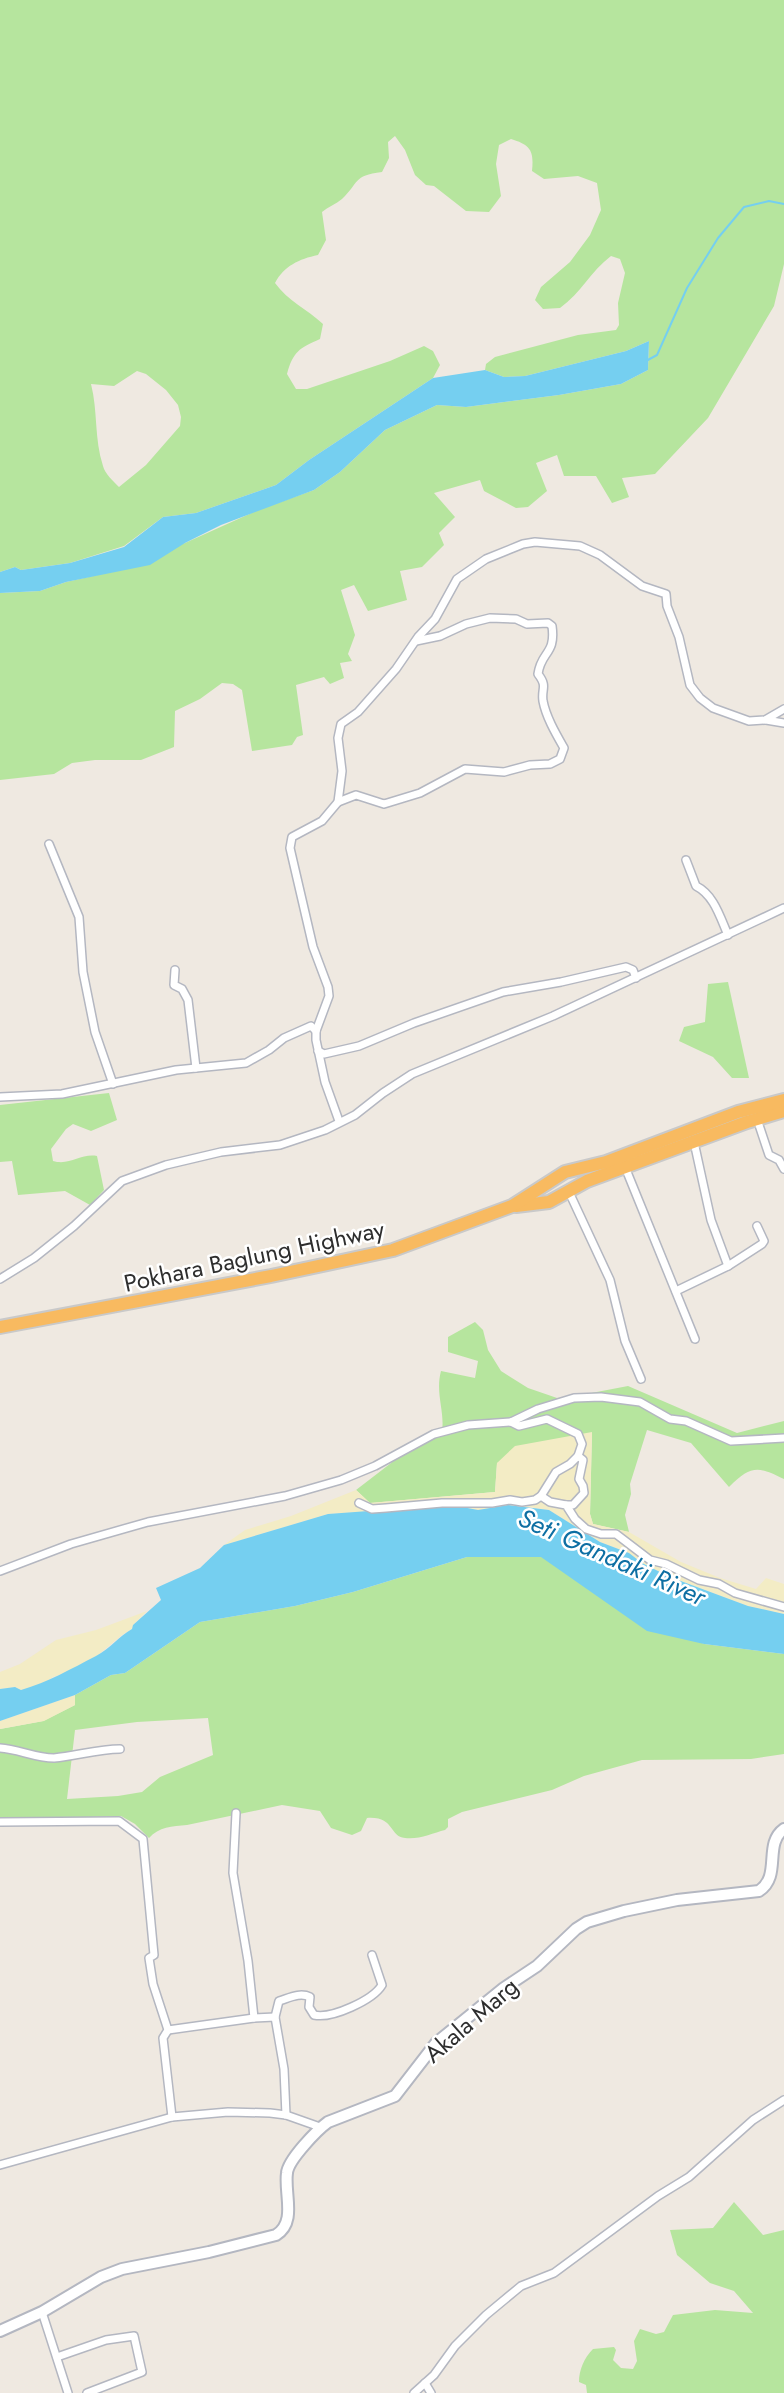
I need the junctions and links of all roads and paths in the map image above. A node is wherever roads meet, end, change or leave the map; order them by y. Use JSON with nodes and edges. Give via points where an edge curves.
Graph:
{"nodes":[{"id":1,"x":416,"y":641,"type":"junction"},
{"id":2,"x":784,"y":709,"type":"edge"},
{"id":3,"x":765,"y":720,"type":"junction"},
{"id":4,"x":784,"y":723,"type":"edge"},
{"id":5,"x":338,"y":802,"type":"junction"},
{"id":6,"x":49,"y":844,"type":"dead end"},
{"id":7,"x":687,"y":860,"type":"dead end"},
{"id":8,"x":784,"y":908,"type":"edge"},
{"id":9,"x":728,"y":935,"type":"junction"},
{"id":10,"x":175,"y":970,"type":"dead end"},
{"id":11,"x":636,"y":978,"type":"junction"},
{"id":12,"x":316,"y":1031,"type":"junction"},
{"id":13,"x":318,"y":1051,"type":"junction"},
{"id":14,"x":197,"y":1068,"type":"junction"},
{"id":15,"x":113,"y":1084,"type":"junction"},
{"id":16,"x":1,"y":1094,"type":"edge"},
{"id":17,"x":784,"y":1100,"type":"edge"},
{"id":18,"x":784,"y":1111,"type":"edge"},
{"id":19,"x":757,"y":1119,"type":"junction"},
{"id":20,"x":339,"y":1121,"type":"junction"},
{"id":21,"x":694,"y":1142,"type":"junction"},
{"id":22,"x":625,"y":1167,"type":"junction"},
{"id":23,"x":784,"y":1169,"type":"edge"},
{"id":24,"x":569,"y":1192,"type":"junction"},
{"id":25,"x":512,"y":1206,"type":"junction"},
{"id":26,"x":757,"y":1226,"type":"dead end"},
{"id":27,"x":728,"y":1266,"type":"junction"},
{"id":28,"x":0,"y":1279,"type":"edge"},
{"id":29,"x":676,"y":1291,"type":"junction"},
{"id":30,"x":0,"y":1327,"type":"edge"},
{"id":31,"x":695,"y":1339,"type":"dead end"},
{"id":32,"x":641,"y":1379,"type":"dead end"},
{"id":33,"x":511,"y":1422,"type":"junction"},
{"id":34,"x":784,"y":1438,"type":"edge"},
{"id":35,"x":578,"y":1456,"type":"junction"},
{"id":36,"x":541,"y":1496,"type":"junction"},
{"id":37,"x":359,"y":1503,"type":"dead end"},
{"id":38,"x":566,"y":1504,"type":"junction"},
{"id":39,"x":0,"y":1571,"type":"edge"},
{"id":40,"x":784,"y":1607,"type":"edge"},
{"id":41,"x":0,"y":1748,"type":"edge"},
{"id":42,"x":120,"y":1749,"type":"dead end"},
{"id":43,"x":236,"y":1813,"type":"dead end"},
{"id":44,"x":0,"y":1822,"type":"edge"},
{"id":45,"x":784,"y":1829,"type":"edge"},
{"id":46,"x":372,"y":1955,"type":"dead end"},
{"id":47,"x":275,"y":2017,"type":"junction"},
{"id":48,"x":254,"y":2018,"type":"junction"},
{"id":49,"x":169,"y":2030,"type":"junction"},
{"id":50,"x":784,"y":2100,"type":"edge"},
{"id":51,"x":286,"y":2115,"type":"junction"},
{"id":52,"x":172,"y":2117,"type":"junction"},
{"id":53,"x":320,"y":2127,"type":"junction"},
{"id":54,"x":0,"y":2165,"type":"edge"},
{"id":55,"x":42,"y":2312,"type":"junction"},
{"id":56,"x":0,"y":2331,"type":"edge"},
{"id":57,"x":57,"y":2357,"type":"junction"},
{"id":58,"x":425,"y":2382,"type":"junction"},
{"id":59,"x":68,"y":2393,"type":"edge"},
{"id":60,"x":87,"y":2393,"type":"edge"},
{"id":61,"x":414,"y":2393,"type":"edge"},
{"id":62,"x":430,"y":2393,"type":"edge"}],
"edges":[{"from":1,"to":3,"type":"street","via":[[435,619],[457,579],[486,559],[535,541],[580,546],[642,586],[666,594],[690,685],[700,698],[726,714]]},
{"from":1,"to":5,"type":"street","via":[[358,712],[341,724]]},
{"from":1,"to":5,"type":"street","via":[[490,618],[552,626],[553,645],[539,664],[538,674],[545,683],[544,704],[564,748],[560,759],[504,772],[465,769],[420,793],[384,804],[356,795]]},
{"from":2,"to":3,"type":"street"},
{"from":3,"to":4,"type":"street"},
{"from":5,"to":12,"type":"street","via":[[322,821],[292,837],[290,848],[329,996]]},
{"from":6,"to":15,"type":"street","via":[[79,917],[83,972],[95,1032]]},
{"from":7,"to":9,"type":"street","via":[[696,886],[711,897]]},
{"from":8,"to":9,"type":"street"},
{"from":9,"to":11,"type":"street"},
{"from":10,"to":14,"type":"street","via":[[174,985],[188,1000]]},
{"from":11,"to":13,"type":"street","via":[[626,967],[503,992],[359,1046],[324,1054]]},
{"from":11,"to":20,"type":"street","via":[[412,1074],[355,1115]]},
{"from":12,"to":13,"type":"street"},
{"from":12,"to":14,"type":"street","via":[[311,1026],[284,1038],[246,1063]]},
{"from":13,"to":20,"type":"street"},
{"from":14,"to":15,"type":"street"},
{"from":15,"to":16,"type":"street","via":[[62,1094]]},
{"from":17,"to":25,"type":"highway","name":"Pokhara Baglung Highway","via":[[565,1172]]},
{"from":18,"to":19,"type":"highway","name":"Pokhara Baglung Highway"},
{"from":19,"to":21,"type":"highway","name":"Pokhara Baglung Highway"},
{"from":19,"to":23,"type":"street","via":[[769,1155]]},
{"from":20,"to":28,"type":"street","via":[[280,1145],[220,1152],[122,1181],[74,1226]]},
{"from":21,"to":22,"type":"highway","name":"Pokhara Baglung Highway"},
{"from":21,"to":27,"type":"street","via":[[711,1220]]},
{"from":22,"to":24,"type":"highway","name":"Pokhara Baglung Highway"},
{"from":22,"to":29,"type":"street"},
{"from":24,"to":25,"type":"highway","name":"Pokhara Baglung Highway","via":[[541,1204]]},
{"from":24,"to":32,"type":"street","via":[[610,1280],[625,1341]]},
{"from":25,"to":30,"type":"highway","name":"Pokhara Baglung Highway","via":[[393,1250]]},
{"from":26,"to":27,"type":"street","via":[[762,1244]]},
{"from":27,"to":29,"type":"street"},
{"from":29,"to":31,"type":"street"},
{"from":33,"to":34,"type":"street","via":[[552,1404],[601,1397],[640,1402],[670,1419],[686,1420],[730,1441]]},
{"from":33,"to":35,"type":"street","via":[[519,1426],[547,1419],[569,1428],[582,1444]]},
{"from":33,"to":39,"type":"street","via":[[468,1425],[434,1434],[341,1480],[285,1496],[148,1522]]},
{"from":35,"to":36,"type":"street","via":[[556,1472]]},
{"from":35,"to":38,"type":"street","via":[[583,1460],[579,1479],[584,1493],[573,1505]]},
{"from":36,"to":37,"type":"street","via":[[522,1502],[372,1509]]},
{"from":36,"to":38,"type":"street"},
{"from":38,"to":40,"type":"street","via":[[586,1529],[616,1534],[650,1560]]},
{"from":41,"to":42,"type":"street","via":[[51,1758]]},
{"from":43,"to":48,"type":"street","via":[[233,1873]]},
{"from":44,"to":49,"type":"street","via":[[119,1821],[143,1839],[154,1955],[149,1958]]},
{"from":45,"to":53,"type":"main road","name":"Akala Marg","via":[[774,1843],[770,1879],[759,1891],[677,1900],[587,1922],[436,2043],[395,2096]]},
{"from":46,"to":47,"type":"street","via":[[382,1985],[373,1994],[343,2012],[323,2017],[314,2015],[310,1997],[295,1996],[279,2001]]},
{"from":47,"to":48,"type":"street"},
{"from":47,"to":51,"type":"street","via":[[285,2069]]},
{"from":48,"to":49,"type":"street"},
{"from":49,"to":52,"type":"street","via":[[163,2038]]},
{"from":50,"to":58,"type":"street","via":[[753,2120],[689,2177],[554,2273],[521,2286],[478,2322]]},
{"from":51,"to":52,"type":"street","via":[[228,2112]]},
{"from":51,"to":53,"type":"street"},
{"from":52,"to":54,"type":"street"},
{"from":53,"to":55,"type":"main road","name":"Akala Marg","via":[[286,2170],[288,2219],[283,2231],[122,2269]]},
{"from":55,"to":56,"type":"main road","name":"Akala Marg"},
{"from":55,"to":57,"type":"street"},
{"from":57,"to":59,"type":"street"},
{"from":57,"to":60,"type":"street","via":[[106,2340],[134,2336],[142,2372]]},
{"from":58,"to":61,"type":"street"},
{"from":58,"to":62,"type":"street"}]}
